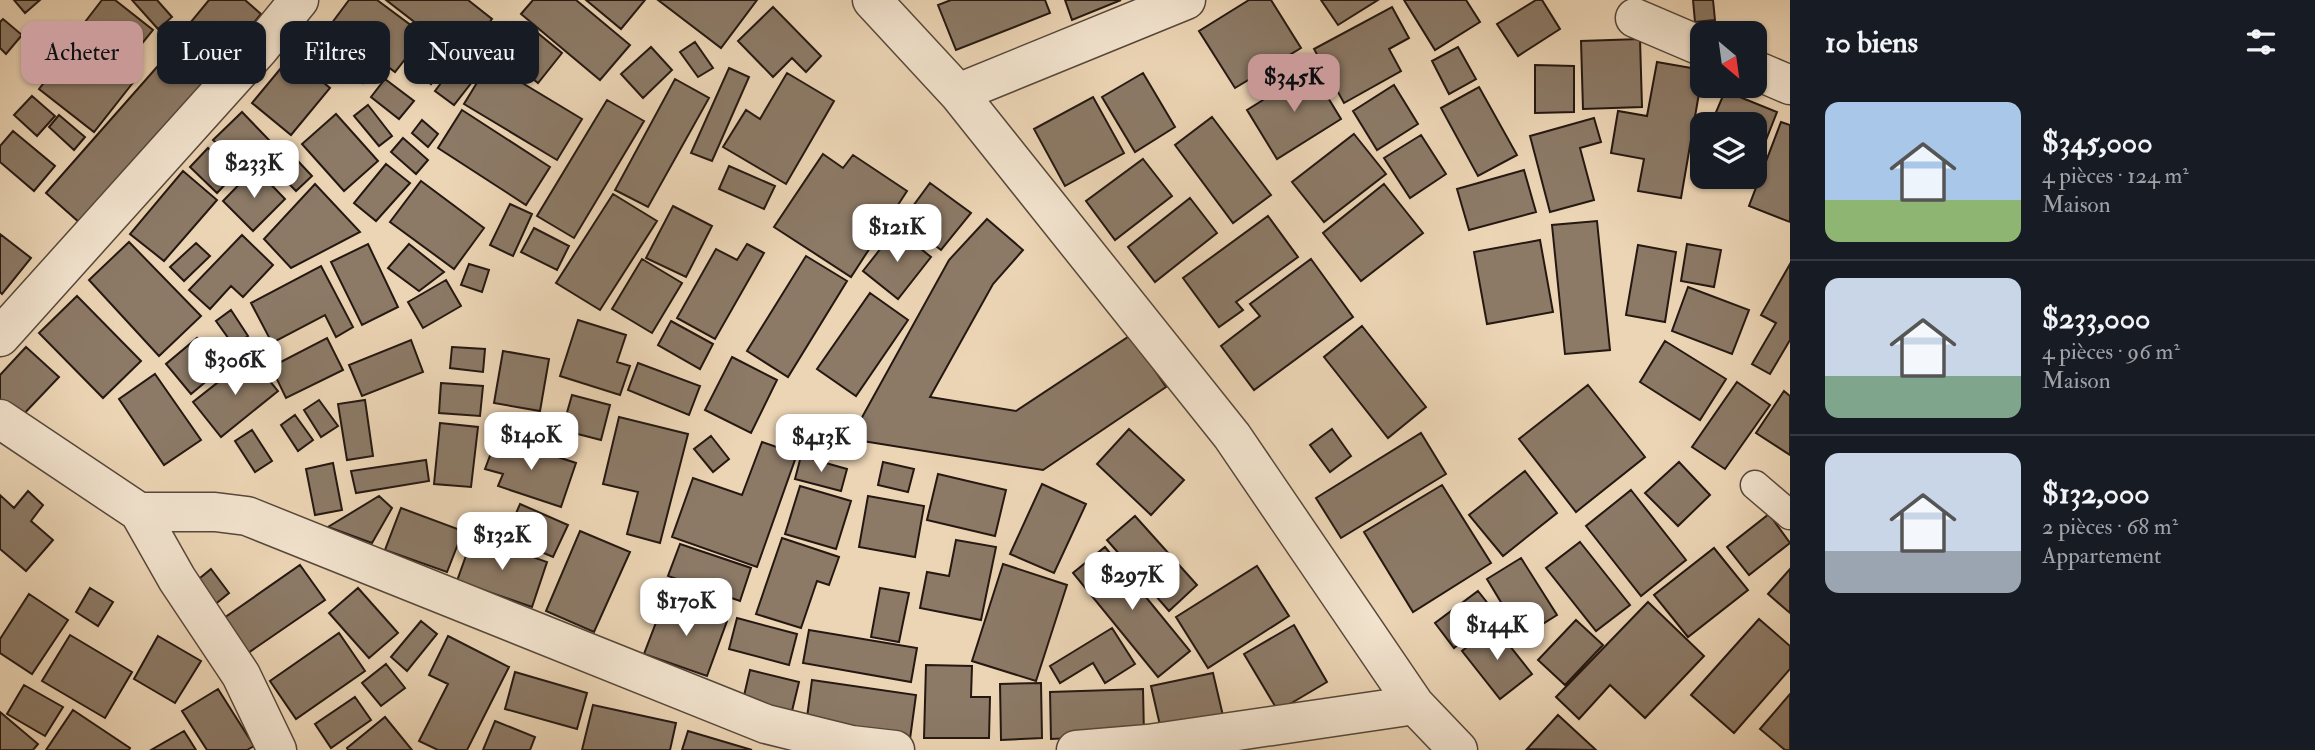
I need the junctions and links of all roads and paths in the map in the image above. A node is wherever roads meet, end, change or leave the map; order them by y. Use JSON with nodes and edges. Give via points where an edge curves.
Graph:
{"nodes":[{"id":1,"x":299,"y":0,"type":"edge"},
{"id":2,"x":872,"y":0,"type":"edge"},
{"id":3,"x":1186,"y":0,"type":"edge"},
{"id":4,"x":1635,"y":19,"type":"dead end"},
{"id":5,"x":1690,"y":42,"type":"edge"},
{"id":6,"x":1768,"y":76,"type":"edge"},
{"id":7,"x":1790,"y":85,"type":"edge"},
{"id":8,"x":958,"y":93,"type":"junction"},
{"id":9,"x":0,"y":337,"type":"edge"},
{"id":10,"x":0,"y":419,"type":"edge"},
{"id":11,"x":1755,"y":485,"type":"dead end"},
{"id":12,"x":139,"y":512,"type":"junction"},
{"id":13,"x":1790,"y":514,"type":"edge"},
{"id":14,"x":1415,"y":705,"type":"junction"},
{"id":15,"x":277,"y":750,"type":"edge"},
{"id":16,"x":895,"y":750,"type":"edge"},
{"id":17,"x":1076,"y":750,"type":"edge"},
{"id":18,"x":1458,"y":750,"type":"edge"}],
"edges":[{"from":1,"to":9,"type":"street"},
{"from":2,"to":8,"type":"street"},
{"from":3,"to":8,"type":"street"},
{"from":4,"to":5,"type":"street"},
{"from":6,"to":7,"type":"street"},
{"from":8,"to":14,"type":"street","via":[[1232,436]]},
{"from":10,"to":12,"type":"street"},
{"from":11,"to":13,"type":"lane"},
{"from":12,"to":15,"type":"street","via":[[241,675]]},
{"from":12,"to":16,"type":"street","via":[[247,516],[766,724],[851,745]]},
{"from":14,"to":17,"type":"street","via":[[1148,744]]},
{"from":14,"to":18,"type":"street"}]}
